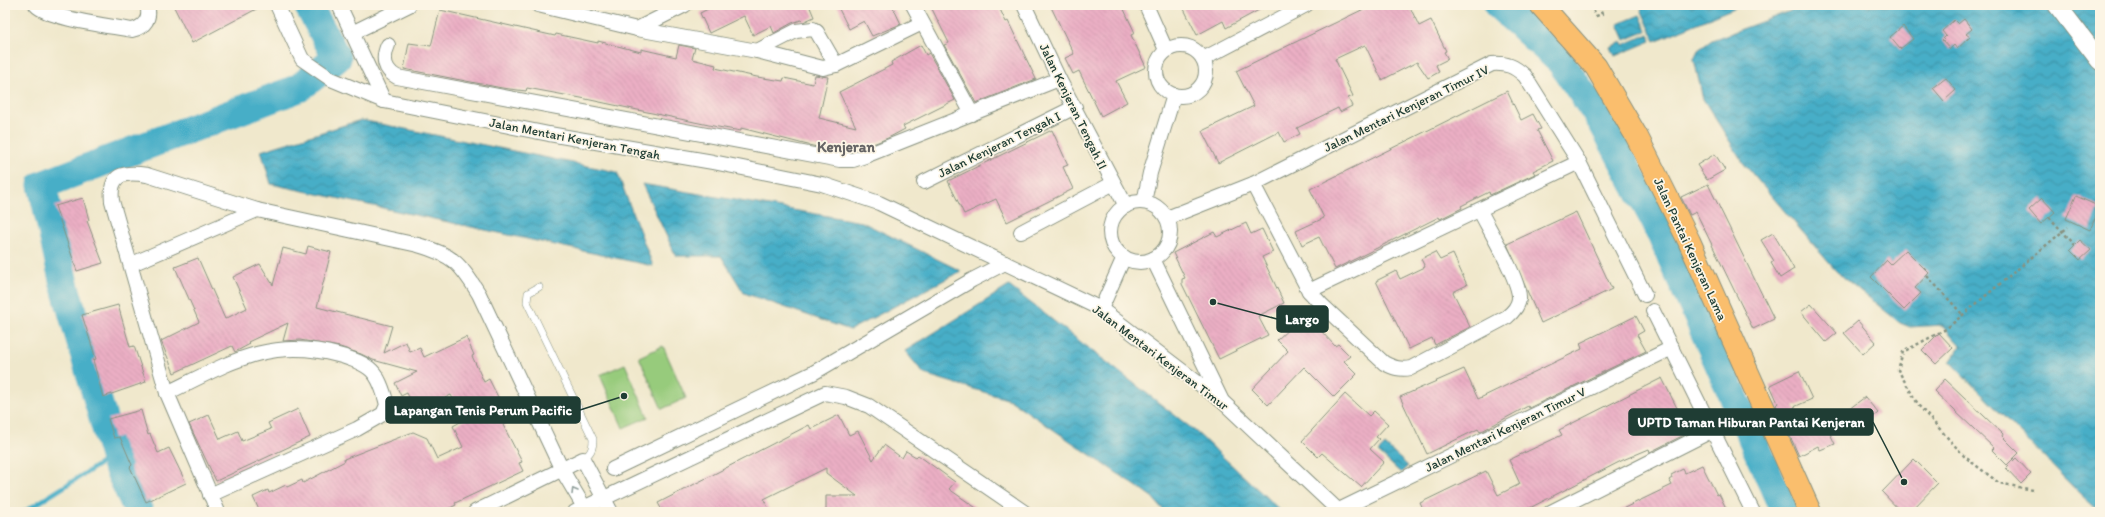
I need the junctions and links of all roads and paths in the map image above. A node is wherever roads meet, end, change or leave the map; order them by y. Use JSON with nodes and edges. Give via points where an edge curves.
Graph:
{"nodes":[{"id":1,"x":147,"y":5,"type":"edge"},
{"id":2,"x":278,"y":5,"type":"edge"},
{"id":3,"x":339,"y":5,"type":"edge"},
{"id":4,"x":409,"y":5,"type":"edge"},
{"id":5,"x":538,"y":5,"type":"edge"},
{"id":6,"x":686,"y":5,"type":"edge"},
{"id":7,"x":913,"y":5,"type":"edge"},
{"id":8,"x":1024,"y":5,"type":"edge"},
{"id":9,"x":1146,"y":5,"type":"edge"},
{"id":10,"x":1306,"y":5,"type":"edge"},
{"id":11,"x":1541,"y":5,"type":"edge"},
{"id":12,"x":1591,"y":5,"type":"edge"},
{"id":13,"x":1598,"y":5,"type":"edge"},
{"id":14,"x":2057,"y":5,"type":"edge"},
{"id":15,"x":42,"y":7,"type":"edge"},
{"id":16,"x":922,"y":23,"type":"junction"},
{"id":17,"x":636,"y":29,"type":"junction"},
{"id":18,"x":352,"y":33,"type":"junction"},
{"id":19,"x":388,"y":45,"type":"dead end"},
{"id":20,"x":1166,"y":50,"type":"junction"},
{"id":21,"x":757,"y":51,"type":"junction"},
{"id":22,"x":1203,"y":59,"type":"junction"},
{"id":23,"x":2100,"y":61,"type":"edge"},
{"id":24,"x":836,"y":65,"type":"junction"},
{"id":25,"x":1059,"y":79,"type":"junction"},
{"id":26,"x":1174,"y":95,"type":"junction"},
{"id":27,"x":384,"y":101,"type":"junction"},
{"id":28,"x":1075,"y":107,"type":"junction"},
{"id":29,"x":972,"y":114,"type":"junction"},
{"id":30,"x":1579,"y":162,"type":"junction"},
{"id":31,"x":924,"y":182,"type":"dead end"},
{"id":32,"x":822,"y":184,"type":"joint"},
{"id":33,"x":1112,"y":184,"type":"junction"},
{"id":34,"x":1253,"y":184,"type":"junction"},
{"id":35,"x":1144,"y":202,"type":"junction"},
{"id":36,"x":1126,"y":206,"type":"junction"},
{"id":37,"x":257,"y":210,"type":"junction"},
{"id":38,"x":1480,"y":211,"type":"junction"},
{"id":39,"x":2049,"y":217,"type":"dead end"},
{"id":40,"x":1167,"y":218,"type":"junction"},
{"id":41,"x":2068,"y":227,"type":"dead end"},
{"id":42,"x":1021,"y":232,"type":"dead end"},
{"id":43,"x":2063,"y":232,"type":"junction"},
{"id":44,"x":2075,"y":245,"type":"dead end"},
{"id":45,"x":1124,"y":257,"type":"junction"},
{"id":46,"x":1153,"y":259,"type":"junction"},
{"id":47,"x":1005,"y":262,"type":"junction"},
{"id":48,"x":132,"y":264,"type":"junction"},
{"id":49,"x":1927,"y":276,"type":"dead end"},
{"id":50,"x":539,"y":287,"type":"dead end"},
{"id":51,"x":1309,"y":291,"type":"junction"},
{"id":52,"x":1645,"y":295,"type":"dead end"},
{"id":53,"x":1101,"y":309,"type":"junction"},
{"id":54,"x":1653,"y":311,"type":"dead end"},
{"id":55,"x":1963,"y":315,"type":"junction"},
{"id":56,"x":1672,"y":348,"type":"junction"},
{"id":57,"x":813,"y":373,"type":"junction"},
{"id":58,"x":168,"y":393,"type":"junction"},
{"id":59,"x":825,"y":393,"type":"junction"},
{"id":60,"x":1222,"y":402,"type":"junction"},
{"id":61,"x":703,"y":425,"type":"junction"},
{"id":62,"x":1713,"y":430,"type":"junction"},
{"id":63,"x":714,"y":445,"type":"junction"},
{"id":64,"x":583,"y":459,"type":"junction"},
{"id":65,"x":613,"y":468,"type":"dead end"},
{"id":66,"x":562,"y":470,"type":"junction"},
{"id":67,"x":2033,"y":490,"type":"dead end"},
{"id":68,"x":210,"y":495,"type":"junction"},
{"id":69,"x":604,"y":497,"type":"junction"},
{"id":70,"x":582,"y":510,"type":"edge"},
{"id":71,"x":1340,"y":511,"type":"edge"},
{"id":72,"x":218,"y":512,"type":"edge"},
{"id":73,"x":476,"y":512,"type":"edge"},
{"id":74,"x":611,"y":512,"type":"edge"},
{"id":75,"x":1024,"y":512,"type":"edge"},
{"id":76,"x":1551,"y":512,"type":"edge"},
{"id":77,"x":1753,"y":512,"type":"edge"},
{"id":78,"x":1810,"y":512,"type":"edge"}],
"edges":[{"from":1,"to":15,"type":"street","via":[[148,20],[142,28],[132,30],[55,15]]},
{"from":2,"to":27,"type":"street","name":"Jalan Mentari Kenjeran Tengah","via":[[302,59],[331,79]]},
{"from":3,"to":18,"type":"street"},
{"from":4,"to":18,"type":"street"},
{"from":5,"to":17,"type":"street"},
{"from":6,"to":17,"type":"street"},
{"from":7,"to":16,"type":"street"},
{"from":8,"to":25,"type":"street","name":"Jalan Kenjeran Tengah II"},
{"from":9,"to":20,"type":"street"},
{"from":10,"to":22,"type":"street"},
{"from":11,"to":78,"type":"main road","name":"Jalan Pantai Kenjeran Lama","via":[[1596,67],[1638,137],[1689,241]]},
{"from":12,"to":13,"type":"path","via":[[1596,16],[1602,14]]},
{"from":14,"to":23,"type":"street"},
{"from":16,"to":24,"type":"street"},
{"from":16,"to":29,"type":"street"},
{"from":17,"to":21,"type":"street"},
{"from":18,"to":27,"type":"street"},
{"from":19,"to":29,"type":"street","via":[[384,53],[385,62],[388,71],[397,77],[840,160],[853,160],[865,156]]},
{"from":20,"to":22,"type":"street","via":[[1174,46],[1187,46],[1198,52]]},
{"from":20,"to":26,"type":"street","via":[[1155,71],[1161,86]]},
{"from":21,"to":24,"type":"street","via":[[823,68]]},
{"from":21,"to":24,"type":"street","via":[[796,31],[813,29]]},
{"from":22,"to":26,"type":"street","via":[[1206,75],[1200,86],[1191,94]]},
{"from":25,"to":28,"type":"street","name":"Jalan Kenjeran Tengah II"},
{"from":25,"to":29,"type":"street"},
{"from":26,"to":35,"type":"street","via":[[1150,173]]},
{"from":27,"to":32,"type":"street","name":"Jalan Mentari Kenjeran Tengah"},
{"from":28,"to":31,"type":"street","name":"Jalan Kenjeran Tengah I"},
{"from":28,"to":33,"type":"street","name":"Jalan Kenjeran Tengah II"},
{"from":30,"to":34,"type":"street","name":"Jalan Mentari Kenjeran Timur IV","via":[[1525,76],[1515,67],[1502,63],[1492,64]]},
{"from":30,"to":38,"type":"street"},
{"from":30,"to":52,"type":"street","name":"Jalan Mentari Kenjeran Timur IV"},
{"from":32,"to":47,"type":"street","name":"Jalan Mentari Kenjeran Timur","via":[[879,203]]},
{"from":33,"to":36,"type":"street","name":"Jalan Kenjeran Tengah II"},
{"from":33,"to":42,"type":"street"},
{"from":34,"to":40,"type":"street","name":"Jalan Mentari Kenjeran Timur IV"},
{"from":34,"to":51,"type":"street"},
{"from":35,"to":36,"type":"street"},
{"from":35,"to":40,"type":"street","via":[[1154,205]]},
{"from":36,"to":45,"type":"street","via":[[1112,221],[1110,231],[1116,250]]},
{"from":37,"to":48,"type":"street"},
{"from":37,"to":48,"type":"street","via":[[147,175],[129,172],[117,178],[111,189],[112,202]]},
{"from":37,"to":66,"type":"street","via":[[418,245],[451,258],[465,271],[479,294]]},
{"from":38,"to":51,"type":"street"},
{"from":38,"to":51,"type":"street","via":[[1517,285],[1519,300],[1516,307],[1507,317],[1411,368],[1393,368],[1384,363]]},
{"from":39,"to":43,"type":"path"},
{"from":40,"to":46,"type":"street","via":[[1170,237],[1161,254]]},
{"from":41,"to":43,"type":"path"},
{"from":43,"to":44,"type":"path"},
{"from":43,"to":55,"type":"path"},
{"from":45,"to":46,"type":"street","via":[[1138,262]]},
{"from":45,"to":53,"type":"street"},
{"from":46,"to":60,"type":"street"},
{"from":47,"to":53,"type":"street","name":"Jalan Mentari Kenjeran Timur"},
{"from":47,"to":57,"type":"street"},
{"from":48,"to":58,"type":"street"},
{"from":49,"to":55,"type":"path"},
{"from":50,"to":64,"type":"lane","via":[[528,293],[528,302],[593,439],[590,454]]},
{"from":53,"to":60,"type":"street","name":"Jalan Mentari Kenjeran Timur"},
{"from":54,"to":56,"type":"street"},
{"from":55,"to":67,"type":"path","via":[[1946,329],[1903,352],[1898,370],[1919,406],[1965,457],[1999,483]]},
{"from":56,"to":62,"type":"street"},
{"from":56,"to":71,"type":"street","name":"Jalan Mentari Kenjeran Timur V"},
{"from":57,"to":59,"type":"street"},
{"from":57,"to":61,"type":"street"},
{"from":58,"to":68,"type":"street"},
{"from":58,"to":68,"type":"street","via":[[232,361],[284,348],[328,352],[359,361],[369,367],[377,377],[387,405],[383,414],[357,429]]},
{"from":59,"to":63,"type":"street"},
{"from":59,"to":75,"type":"street","via":[[846,397],[869,406]]},
{"from":60,"to":71,"type":"street","name":"Jalan Mentari Kenjeran Timur"},
{"from":61,"to":63,"type":"street"},
{"from":61,"to":65,"type":"street"},
{"from":62,"to":76,"type":"street"},
{"from":62,"to":77,"type":"street"},
{"from":63,"to":69,"type":"street"},
{"from":64,"to":66,"type":"street"},
{"from":64,"to":69,"type":"street"},
{"from":70,"to":66,"type":"street","one_way":true},
{"from":66,"to":73,"type":"street"},
{"from":68,"to":72,"type":"street"},
{"from":69,"to":70,"type":"street"},
{"from":69,"to":74,"type":"street"}]}
